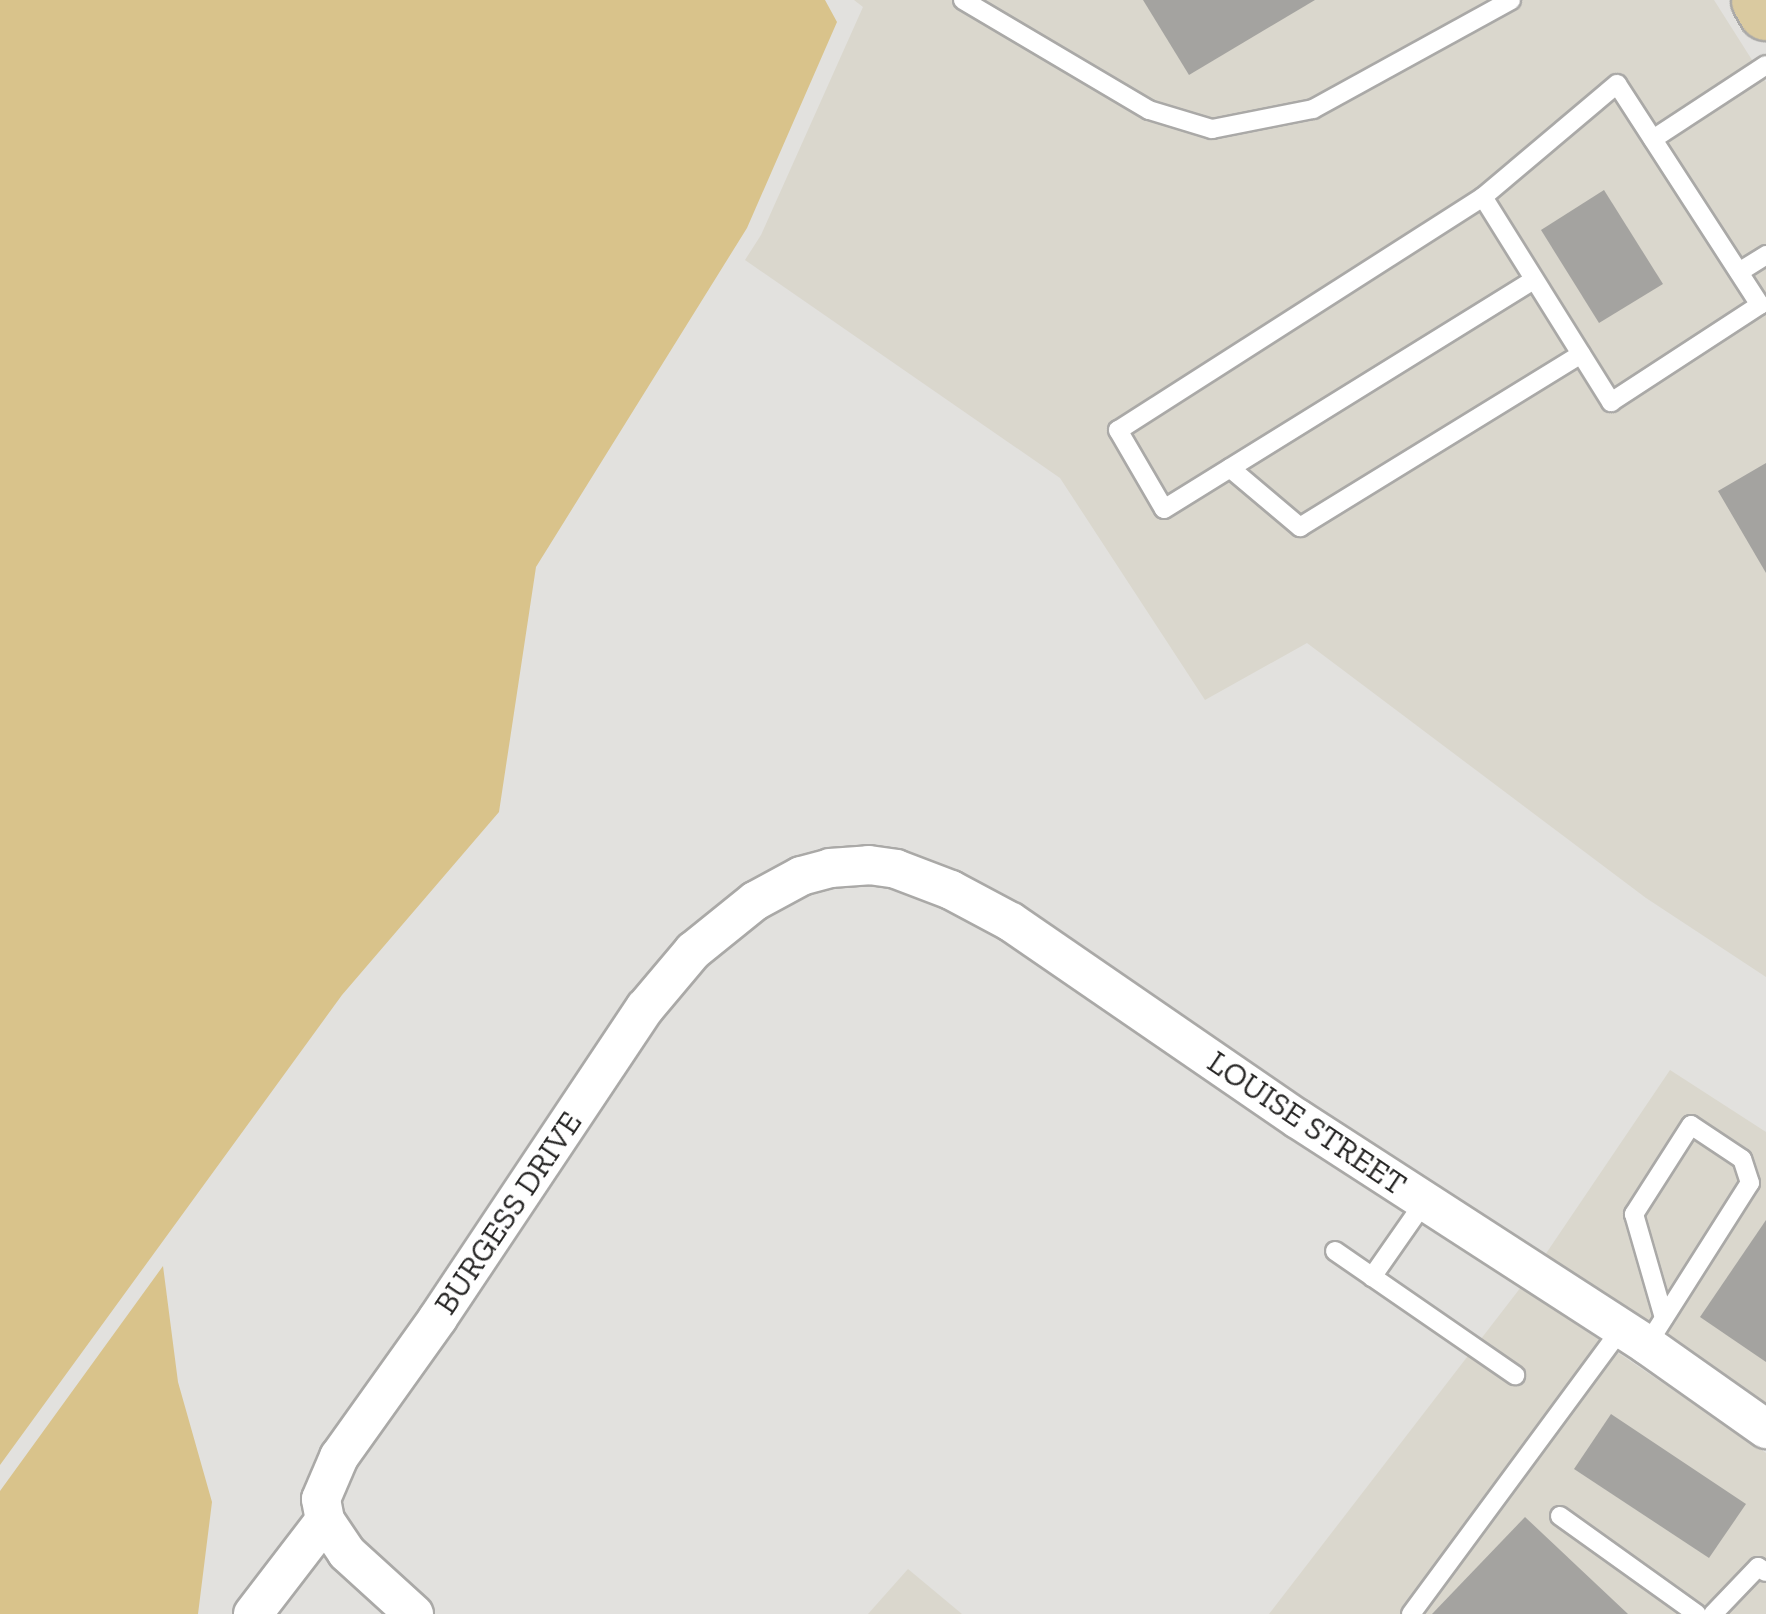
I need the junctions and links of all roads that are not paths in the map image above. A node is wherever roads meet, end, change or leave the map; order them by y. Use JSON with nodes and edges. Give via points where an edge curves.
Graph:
{"nodes":[{"id":1,"x":964,"y":0,"type":"edge"},
{"id":2,"x":1511,"y":0,"type":"edge"},
{"id":3,"x":1759,"y":0,"type":"edge"},
{"id":4,"x":1766,"y":12,"type":"edge"},
{"id":5,"x":1766,"y":66,"type":"edge"},
{"id":6,"x":1653,"y":139,"type":"junction"},
{"id":7,"x":1483,"y":196,"type":"junction"},
{"id":8,"x":1766,"y":255,"type":"edge"},
{"id":9,"x":1739,"y":272,"type":"junction"},
{"id":10,"x":1534,"y":280,"type":"junction"},
{"id":11,"x":1581,"y":354,"type":"junction"},
{"id":12,"x":1230,"y":468,"type":"junction"},
{"id":13,"x":830,"y":868,"type":"joint"},
{"id":14,"x":1425,"y":1201,"type":"junction"},
{"id":15,"x":1334,"y":1251,"type":"dead end"},
{"id":16,"x":1372,"y":1277,"type":"junction"},
{"id":17,"x":1644,"y":1330,"type":"junction"},
{"id":18,"x":1515,"y":1375,"type":"dead end"},
{"id":19,"x":1766,"y":1428,"type":"edge"},
{"id":20,"x":1560,"y":1516,"type":"dead end"},
{"id":21,"x":325,"y":1520,"type":"junction"},
{"id":22,"x":1766,"y":1572,"type":"edge"},
{"id":23,"x":252,"y":1614,"type":"edge"},
{"id":24,"x":414,"y":1614,"type":"edge"},
{"id":25,"x":1411,"y":1614,"type":"edge"},
{"id":26,"x":1697,"y":1614,"type":"edge"},
{"id":27,"x":1713,"y":1614,"type":"edge"}],
"edges":[{"from":1,"to":2,"type":"lane","via":[[1149,110],[1212,129],[1313,109]]},
{"from":3,"to":4,"type":"main road"},
{"from":5,"to":6,"type":"lane"},
{"from":6,"to":7,"type":"lane","via":[[1617,84]]},
{"from":6,"to":9,"type":"lane"},
{"from":7,"to":10,"type":"lane"},
{"from":7,"to":12,"type":"lane","via":[[1118,430],[1164,508]]},
{"from":8,"to":9,"type":"lane"},
{"from":9,"to":11,"type":"lane","via":[[1760,305],[1611,402]]},
{"from":10,"to":11,"type":"lane"},
{"from":10,"to":12,"type":"lane"},
{"from":11,"to":12,"type":"lane","via":[[1300,527]]},
{"from":13,"to":14,"type":"street","name":"LOUISE STREET","via":[[896,869],[1010,922]]},
{"from":13,"to":21,"type":"street","name":"BURGESS DRIVE","via":[[755,902],[693,950],[645,1008],[339,1456],[321,1499]]},
{"from":14,"to":16,"type":"lane"},
{"from":14,"to":17,"type":"street","name":"LOUISE STREET"},
{"from":15,"to":16,"type":"lane"},
{"from":16,"to":18,"type":"lane"},
{"from":17,"to":17,"type":"lane","via":[[1750,1184],[1742,1159],[1690,1125],[1634,1214]]},
{"from":17,"to":19,"type":"street","name":"LOUISE STREET"},
{"from":17,"to":25,"type":"lane"},
{"from":20,"to":26,"type":"lane"},
{"from":21,"to":23,"type":"street","name":"BURGESS DRIVE"},
{"from":21,"to":24,"type":"street","via":[[346,1553]]},
{"from":22,"to":27,"type":"lane","via":[[1758,1567]]}]}
